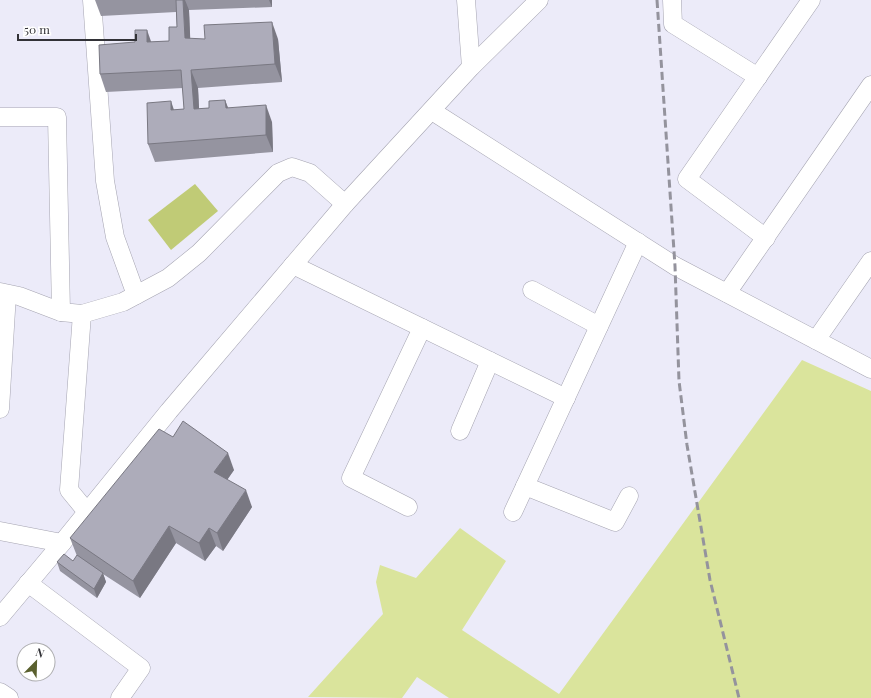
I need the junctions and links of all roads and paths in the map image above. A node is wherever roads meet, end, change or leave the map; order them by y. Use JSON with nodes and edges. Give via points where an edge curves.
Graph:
{"nodes":[{"id":1,"x":92,"y":0,"type":"edge"},
{"id":2,"x":466,"y":0,"type":"edge"},
{"id":3,"x":539,"y":0,"type":"edge"},
{"id":4,"x":672,"y":0,"type":"edge"},
{"id":5,"x":811,"y":0,"type":"edge"},
{"id":6,"x":471,"y":67,"type":"junction"},
{"id":7,"x":758,"y":77,"type":"junction"},
{"id":8,"x":871,"y":85,"type":"edge"},
{"id":9,"x":432,"y":111,"type":"junction"},
{"id":10,"x":0,"y":117,"type":"edge"},
{"id":11,"x":345,"y":204,"type":"junction"},
{"id":12,"x":766,"y":238,"type":"junction"},
{"id":13,"x":638,"y":242,"type":"junction"},
{"id":14,"x":871,"y":261,"type":"edge"},
{"id":15,"x":293,"y":265,"type":"junction"},
{"id":16,"x":532,"y":290,"type":"dead end"},
{"id":17,"x":4,"y":293,"type":"edge"},
{"id":18,"x":727,"y":293,"type":"junction"},
{"id":19,"x":136,"y":295,"type":"junction"},
{"id":20,"x":61,"y":312,"type":"junction"},
{"id":21,"x":82,"y":314,"type":"junction"},
{"id":22,"x":599,"y":326,"type":"junction"},
{"id":23,"x":422,"y":328,"type":"junction"},
{"id":24,"x":816,"y":340,"type":"junction"},
{"id":25,"x":490,"y":361,"type":"junction"},
{"id":26,"x":871,"y":370,"type":"edge"},
{"id":27,"x":566,"y":398,"type":"junction"},
{"id":28,"x":0,"y":409,"type":"edge"},
{"id":29,"x":460,"y":431,"type":"dead end"},
{"id":30,"x":525,"y":486,"type":"junction"},
{"id":31,"x":629,"y":496,"type":"dead end"},
{"id":32,"x":408,"y":507,"type":"dead end"},
{"id":33,"x":87,"y":512,"type":"junction"},
{"id":34,"x":513,"y":512,"type":"dead end"},
{"id":35,"x":0,"y":531,"type":"edge"},
{"id":36,"x":62,"y":543,"type":"junction"},
{"id":37,"x":28,"y":583,"type":"junction"},
{"id":38,"x":0,"y":617,"type":"edge"},
{"id":39,"x":0,"y":692,"type":"edge"},
{"id":40,"x":9,"y":698,"type":"edge"},
{"id":41,"x":120,"y":698,"type":"edge"}],
"edges":[{"from":1,"to":19,"type":"street","via":[[105,181],[115,237]]},
{"from":2,"to":6,"type":"street"},
{"from":3,"to":6,"type":"street"},
{"from":4,"to":7,"type":"street","via":[[673,24]]},
{"from":5,"to":7,"type":"street"},
{"from":6,"to":9,"type":"street"},
{"from":7,"to":12,"type":"street","via":[[687,179]]},
{"from":8,"to":12,"type":"street"},
{"from":9,"to":11,"type":"street"},
{"from":9,"to":13,"type":"street"},
{"from":10,"to":20,"type":"street","via":[[57,116]]},
{"from":11,"to":15,"type":"street"},
{"from":11,"to":19,"type":"street","via":[[310,173],[292,167],[278,173],[199,253],[168,278]]},
{"from":12,"to":18,"type":"street"},
{"from":13,"to":18,"type":"street","via":[[675,266]]},
{"from":13,"to":22,"type":"street"},
{"from":14,"to":24,"type":"street"},
{"from":15,"to":23,"type":"street"},
{"from":15,"to":33,"type":"street"},
{"from":16,"to":22,"type":"street"},
{"from":17,"to":20,"type":"street"},
{"from":17,"to":28,"type":"street"},
{"from":18,"to":24,"type":"street"},
{"from":19,"to":21,"type":"street","via":[[123,302]]},
{"from":20,"to":21,"type":"street"},
{"from":21,"to":33,"type":"street","via":[[69,490]]},
{"from":22,"to":27,"type":"street"},
{"from":23,"to":25,"type":"street"},
{"from":23,"to":32,"type":"street","via":[[351,478]]},
{"from":24,"to":26,"type":"street"},
{"from":25,"to":27,"type":"street"},
{"from":25,"to":29,"type":"street"},
{"from":27,"to":30,"type":"street"},
{"from":30,"to":31,"type":"street","via":[[616,522]]},
{"from":30,"to":34,"type":"street"},
{"from":33,"to":36,"type":"street"},
{"from":35,"to":36,"type":"street"},
{"from":36,"to":37,"type":"street"},
{"from":37,"to":38,"type":"street"},
{"from":37,"to":41,"type":"street","via":[[141,668]]},
{"from":39,"to":40,"type":"street"}]}
